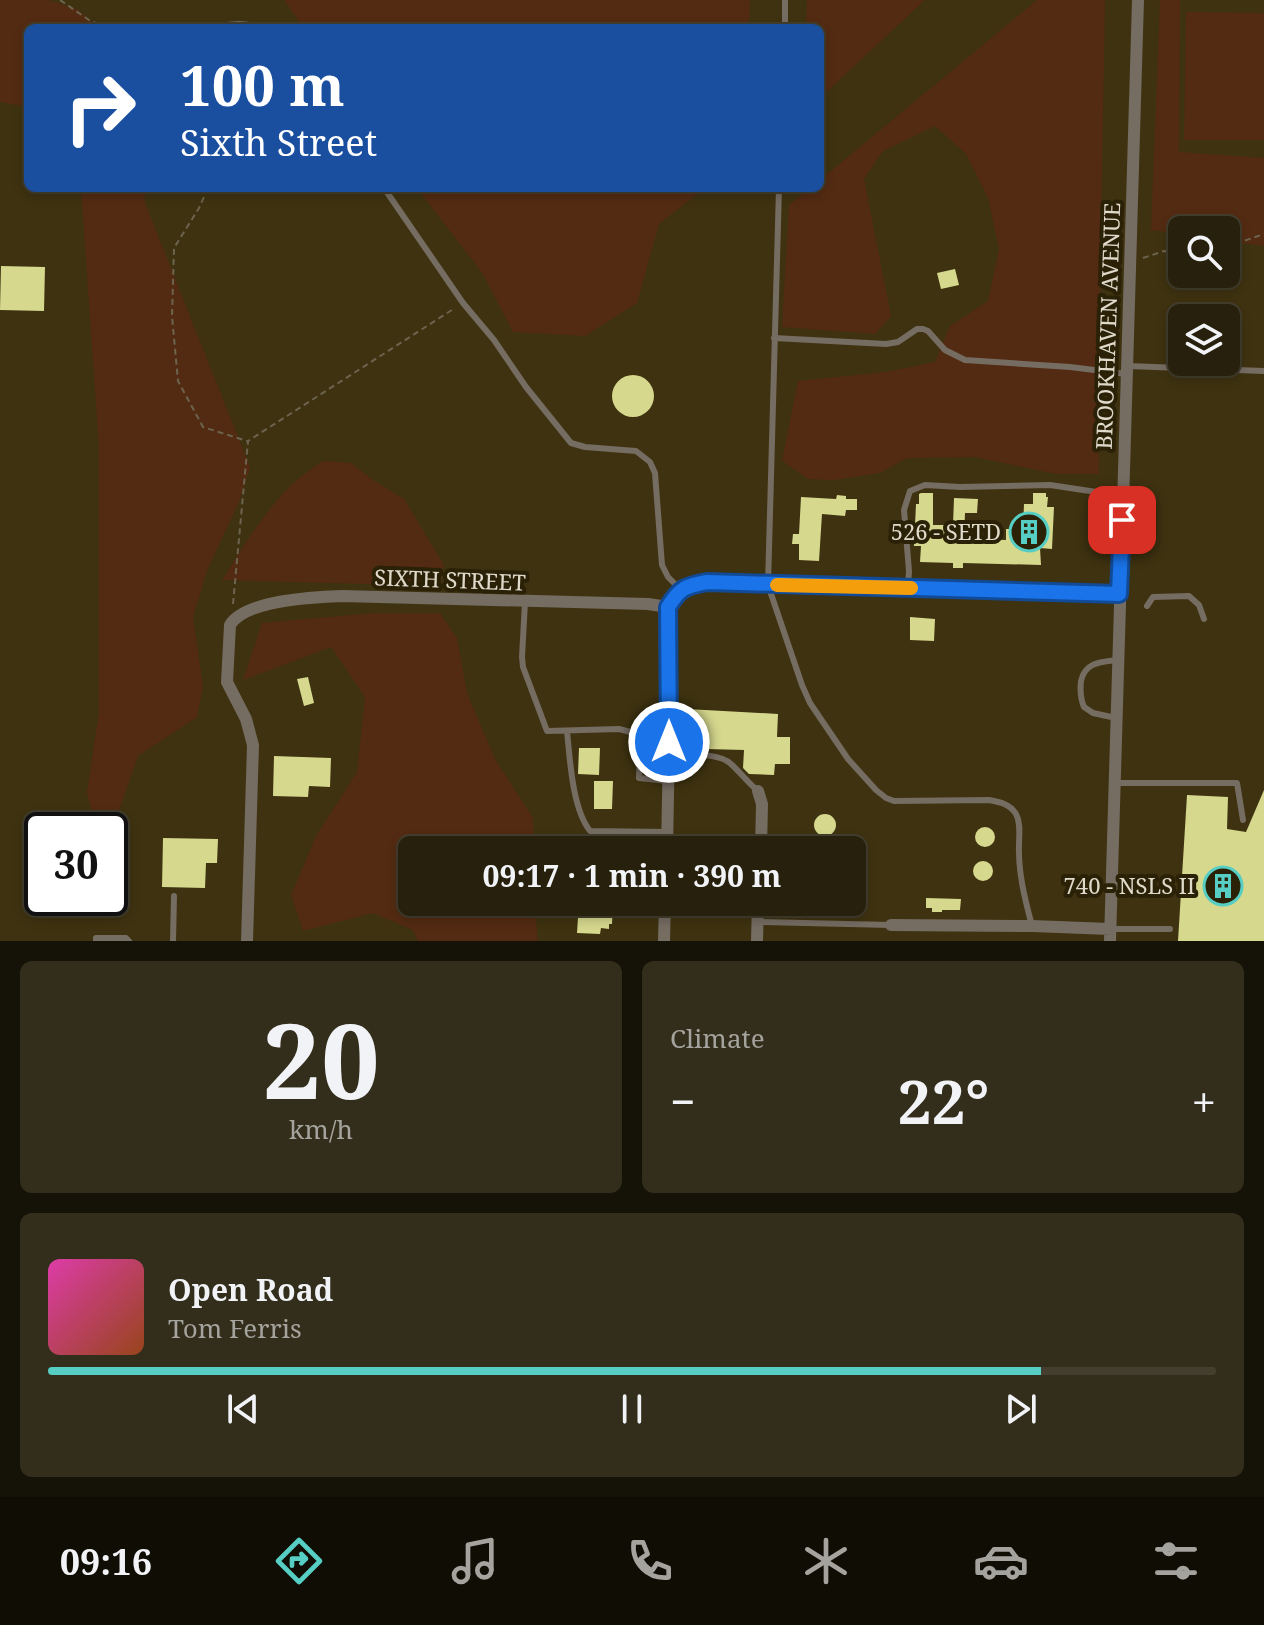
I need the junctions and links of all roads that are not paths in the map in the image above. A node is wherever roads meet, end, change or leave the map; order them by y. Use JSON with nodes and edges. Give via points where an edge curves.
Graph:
{"nodes":[{"id":1,"x":785,"y":0,"type":"edge"},
{"id":2,"x":1138,"y":0,"type":"edge"},
{"id":3,"x":785,"y":24,"type":"edge"},
{"id":4,"x":387,"y":192,"type":"edge"},
{"id":5,"x":779,"y":192,"type":"edge"},
{"id":6,"x":774,"y":338,"type":"junction"},
{"id":7,"x":1127,"y":370,"type":"junction"},
{"id":8,"x":1264,"y":371,"type":"edge"},
{"id":9,"x":1123,"y":496,"type":"junction"},
{"id":10,"x":768,"y":585,"type":"junction"},
{"id":11,"x":907,"y":588,"type":"junction"},
{"id":12,"x":678,"y":592,"type":"junction"},
{"id":13,"x":1119,"y":594,"type":"junction"},
{"id":14,"x":525,"y":602,"type":"junction"},
{"id":15,"x":1147,"y":606,"type":"dead end"},
{"id":16,"x":668,"y":607,"type":"junction"},
{"id":17,"x":1204,"y":619,"type":"dead end"},
{"id":18,"x":1117,"y":660,"type":"junction"},
{"id":19,"x":1116,"y":718,"type":"junction"},
{"id":20,"x":567,"y":731,"type":"junction"},
{"id":21,"x":641,"y":734,"type":"junction"},
{"id":22,"x":669,"y":748,"type":"junction"},
{"id":23,"x":668,"y":781,"type":"junction"},
{"id":24,"x":1114,"y":783,"type":"junction"},
{"id":25,"x":758,"y":791,"type":"joint"},
{"id":26,"x":1243,"y":820,"type":"dead end"},
{"id":27,"x":667,"y":832,"type":"junction"},
{"id":28,"x":667,"y":836,"type":"edge"},
{"id":29,"x":761,"y":836,"type":"edge"},
{"id":30,"x":174,"y":896,"type":"dead end"},
{"id":31,"x":665,"y":916,"type":"edge"},
{"id":32,"x":758,"y":916,"type":"edge"},
{"id":33,"x":758,"y":922,"type":"junction"},
{"id":34,"x":891,"y":925,"type":"joint"},
{"id":35,"x":1032,"y":926,"type":"junction"},
{"id":36,"x":1170,"y":929,"type":"dead end"},
{"id":37,"x":1110,"y":935,"type":"edge"},
{"id":38,"x":96,"y":941,"type":"edge"},
{"id":39,"x":129,"y":941,"type":"edge"},
{"id":40,"x":173,"y":941,"type":"edge"},
{"id":41,"x":247,"y":941,"type":"edge"},
{"id":42,"x":664,"y":941,"type":"edge"},
{"id":43,"x":757,"y":941,"type":"edge"}],
"edges":[{"from":1,"to":3,"type":"lane"},
{"from":2,"to":7,"type":"street","name":"BROOKHAVEN AVENUE"},
{"from":4,"to":12,"type":"lane","via":[[463,303],[571,443],[636,451],[650,462],[662,565]]},
{"from":5,"to":6,"type":"lane"},
{"from":6,"to":7,"type":"lane","via":[[886,344],[923,329],[965,360]]},
{"from":6,"to":10,"type":"lane"},
{"from":7,"to":8,"type":"lane"},
{"from":7,"to":9,"type":"street","name":"BROOKHAVEN AVENUE"},
{"from":9,"to":11,"type":"lane","via":[[1050,485],[925,485],[910,491],[904,510]]},
{"from":9,"to":13,"type":"street","name":"BROOKHAVEN AVENUE"},
{"from":10,"to":11,"type":"street"},
{"from":10,"to":12,"type":"street","via":[[707,582]]},
{"from":10,"to":35,"type":"lane","via":[[810,703],[876,790],[894,801],[989,800],[1011,807],[1019,823],[1019,864]]},
{"from":11,"to":13,"type":"street"},
{"from":12,"to":16,"type":"street"},
{"from":13,"to":18,"type":"street","name":"BROOKHAVEN AVENUE"},
{"from":14,"to":16,"type":"street","name":"SIXTH STREET"},
{"from":14,"to":20,"type":"lane","via":[[523,667],[547,731]]},
{"from":14,"to":41,"type":"street","name":"SIXTH STREET","via":[[342,596],[264,606],[233,619],[227,682],[253,745]]},
{"from":15,"to":17,"type":"lane","via":[[1153,597],[1189,596]]},
{"from":16,"to":22,"type":"street"},
{"from":18,"to":19,"type":"street","name":"BROOKHAVEN AVENUE"},
{"from":18,"to":19,"type":"lane","via":[[1088,666],[1080,688],[1084,707]]},
{"from":19,"to":24,"type":"street","name":"BROOKHAVEN AVENUE"},
{"from":20,"to":21,"type":"lane","via":[[619,729]]},
{"from":20,"to":27,"type":"lane","via":[[573,785],[582,821],[590,831]]},
{"from":21,"to":22,"type":"lane"},
{"from":21,"to":23,"type":"lane","via":[[639,778]]},
{"from":22,"to":23,"type":"street"},
{"from":22,"to":25,"type":"lane","via":[[731,763]]},
{"from":23,"to":27,"type":"street"},
{"from":24,"to":26,"type":"lane","via":[[1237,783]]},
{"from":24,"to":37,"type":"street","name":"BROOKHAVEN AVENUE"},
{"from":25,"to":29,"type":"street"},
{"from":27,"to":28,"type":"street"},
{"from":30,"to":40,"type":"lane"},
{"from":31,"to":42,"type":"street"},
{"from":32,"to":33,"type":"street"},
{"from":33,"to":34,"type":"lane"},
{"from":33,"to":43,"type":"street"},
{"from":34,"to":35,"type":"street"},
{"from":35,"to":37,"type":"street"},
{"from":36,"to":37,"type":"lane"},
{"from":38,"to":39,"type":"lane"}]}
